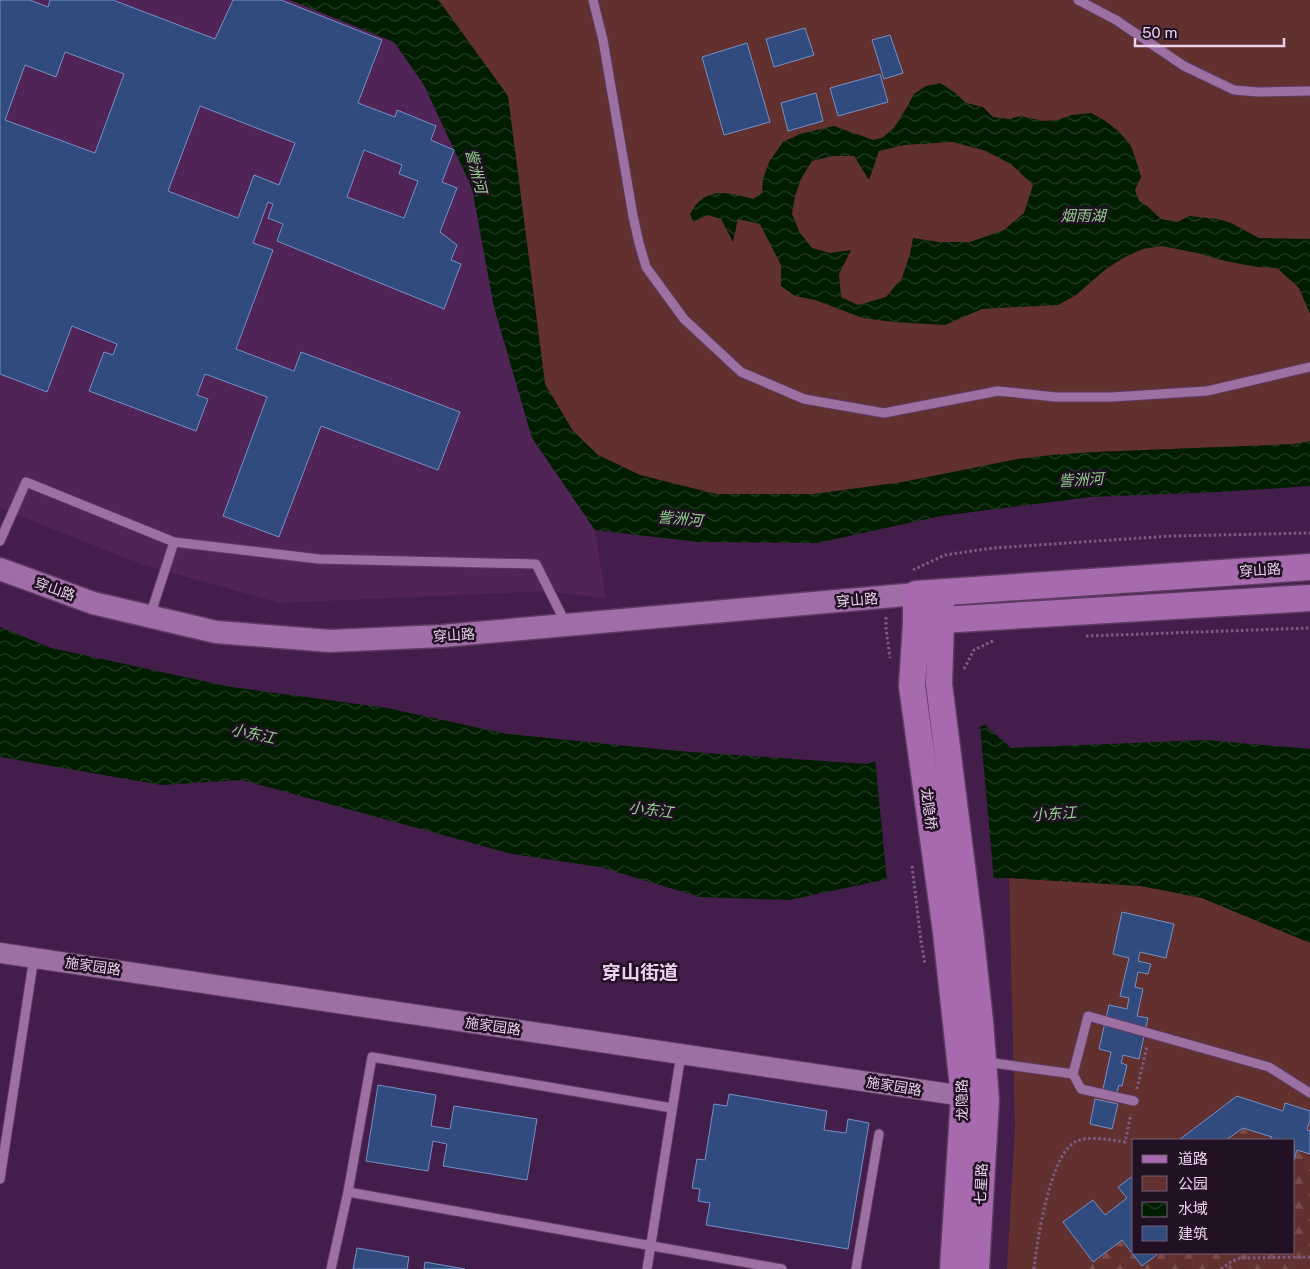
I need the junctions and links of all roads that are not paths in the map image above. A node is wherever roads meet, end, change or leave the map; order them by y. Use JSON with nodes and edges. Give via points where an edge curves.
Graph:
{"nodes":[{"id":1,"x":592,"y":0,"type":"edge"},
{"id":2,"x":1078,"y":0,"type":"edge"},
{"id":3,"x":1310,"y":91,"type":"edge"},
{"id":4,"x":1310,"y":367,"type":"edge"},
{"id":5,"x":0,"y":541,"type":"edge"},
{"id":6,"x":174,"y":542,"type":"junction"},
{"id":7,"x":1310,"y":567,"type":"edge"},
{"id":8,"x":0,"y":570,"type":"edge"},
{"id":9,"x":928,"y":594,"type":"junction"},
{"id":10,"x":1310,"y":598,"type":"edge"},
{"id":11,"x":150,"y":617,"type":"junction"},
{"id":12,"x":942,"y":620,"type":"junction"},
{"id":13,"x":916,"y":624,"type":"junction"},
{"id":14,"x":566,"y":625,"type":"junction"},
{"id":15,"x":958,"y":931,"type":"junction"},
{"id":16,"x":0,"y":953,"type":"edge"},
{"id":17,"x":34,"y":957,"type":"junction"},
{"id":18,"x":681,"y":1054,"type":"junction"},
{"id":19,"x":983,"y":1062,"type":"junction"},
{"id":20,"x":1073,"y":1074,"type":"junction"},
{"id":21,"x":1310,"y":1093,"type":"edge"},
{"id":22,"x":975,"y":1098,"type":"junction"},
{"id":23,"x":1134,"y":1101,"type":"road end"},
{"id":24,"x":672,"y":1108,"type":"junction"},
{"id":25,"x":878,"y":1134,"type":"dead end"},
{"id":26,"x":0,"y":1178,"type":"edge"},
{"id":27,"x":348,"y":1192,"type":"junction"},
{"id":28,"x":652,"y":1246,"type":"junction"},
{"id":29,"x":331,"y":1269,"type":"edge"},
{"id":30,"x":647,"y":1269,"type":"edge"},
{"id":31,"x":782,"y":1269,"type":"edge"},
{"id":32,"x":856,"y":1269,"type":"edge"},
{"id":33,"x":953,"y":1269,"type":"edge"},
{"id":34,"x":976,"y":1269,"type":"edge"}],
"edges":[{"from":1,"to":4,"type":"lane","via":[[603,40],[633,216],[646,267],[684,319],[741,372],[804,399],[884,413],[998,390],[1056,397],[1112,398],[1207,391]]},
{"from":2,"to":3,"type":"lane","via":[[1116,20],[1184,66],[1234,90]]},
{"from":5,"to":6,"type":"lane","via":[[26,482]]},
{"from":6,"to":11,"type":"lane"},
{"from":6,"to":14,"type":"lane","via":[[319,559],[536,564]]},
{"from":7,"to":9,"type":"main road","name":"穿山路"},
{"from":8,"to":11,"type":"main road","name":"穿山路","via":[[93,603]]},
{"from":9,"to":12,"type":"main road"},
{"from":9,"to":13,"type":"main road"},
{"from":9,"to":14,"type":"main road","name":"穿山路"},
{"from":10,"to":12,"type":"main road"},
{"from":11,"to":14,"type":"main road","name":"穿山路","via":[[216,632],[330,641],[442,636]]},
{"from":12,"to":13,"type":"main road"},
{"from":12,"to":15,"type":"main road","name":"龙隐桥","via":[[951,680]]},
{"from":13,"to":15,"type":"main road","name":"龙隐桥","via":[[912,686]]},
{"from":15,"to":19,"type":"main road","name":"龙隐路"},
{"from":15,"to":22,"type":"main road","name":"龙隐路"},
{"from":16,"to":17,"type":"street","name":"施家园路"},
{"from":17,"to":18,"type":"street","name":"施家园路"},
{"from":17,"to":26,"type":"lane"},
{"from":18,"to":22,"type":"street","name":"施家园路"},
{"from":18,"to":24,"type":"lane"},
{"from":19,"to":20,"type":"lane"},
{"from":19,"to":22,"type":"main road","name":"龙隐路"},
{"from":20,"to":21,"type":"lane","via":[[1088,1016],[1269,1066]]},
{"from":20,"to":23,"type":"lane","via":[[1081,1089]]},
{"from":22,"to":33,"type":"main road","name":"龙隐路"},
{"from":22,"to":34,"type":"main road","name":"七星路"},
{"from":24,"to":27,"type":"lane","via":[[372,1057]]},
{"from":24,"to":28,"type":"lane"},
{"from":25,"to":32,"type":"lane"},
{"from":27,"to":28,"type":"lane"},
{"from":27,"to":29,"type":"lane"},
{"from":28,"to":30,"type":"lane"},
{"from":28,"to":31,"type":"lane"}]}
